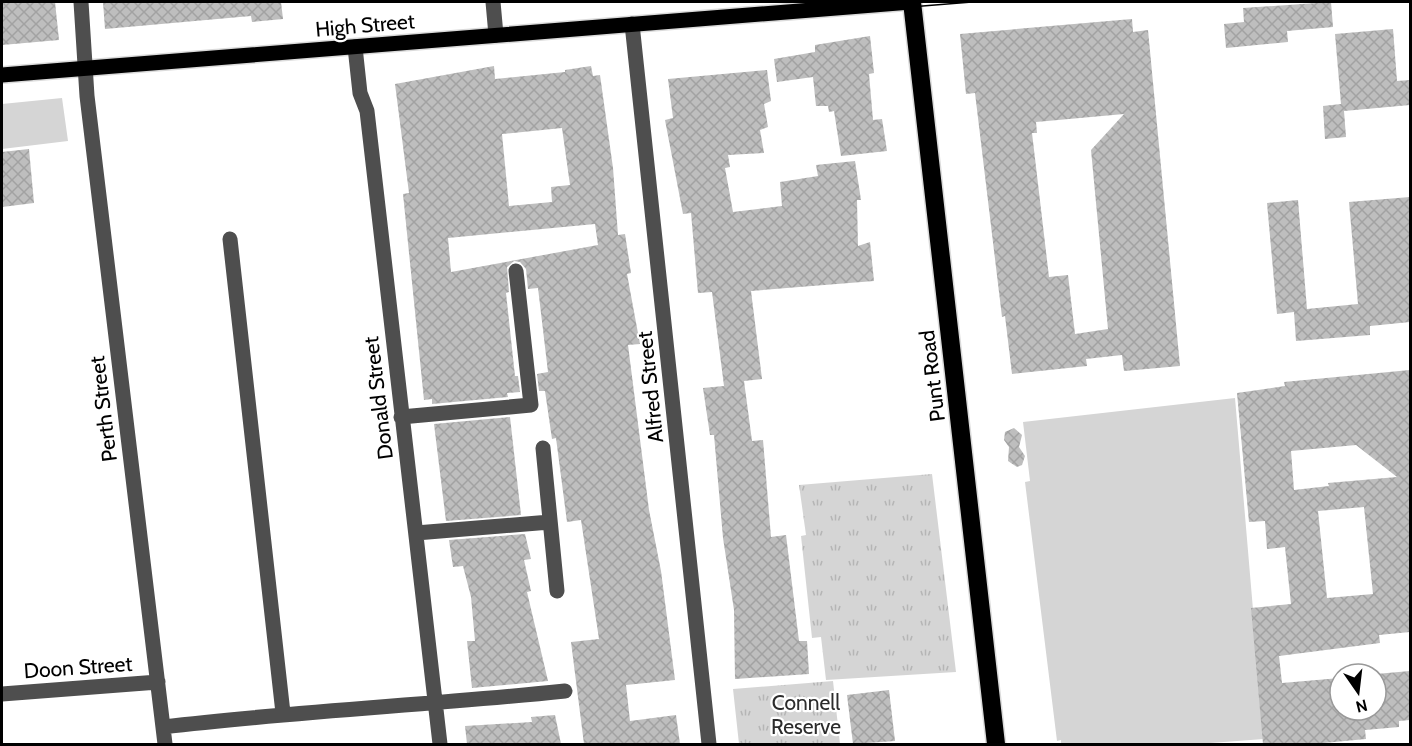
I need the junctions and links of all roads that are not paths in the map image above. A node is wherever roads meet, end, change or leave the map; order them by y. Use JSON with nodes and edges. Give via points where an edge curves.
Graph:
{"nodes":[{"id":1,"x":81,"y":2,"type":"edge"},
{"id":2,"x":493,"y":2,"type":"edge"},
{"id":3,"x":911,"y":2,"type":"edge"},
{"id":4,"x":632,"y":24,"type":"junction"},
{"id":5,"x":496,"y":35,"type":"junction"},
{"id":6,"x":356,"y":47,"type":"junction"},
{"id":7,"x":86,"y":69,"type":"junction"},
{"id":8,"x":2,"y":75,"type":"edge"},
{"id":9,"x":230,"y":239,"type":"dead end"},
{"id":10,"x":516,"y":271,"type":"dead end"},
{"id":11,"x":401,"y":417,"type":"junction"},
{"id":12,"x":543,"y":448,"type":"dead end"},
{"id":13,"x":550,"y":522,"type":"junction"},
{"id":14,"x":416,"y":533,"type":"junction"},
{"id":15,"x":557,"y":591,"type":"dead end"},
{"id":16,"x":158,"y":682,"type":"junction"},
{"id":17,"x":2,"y":691,"type":"edge"},
{"id":18,"x":565,"y":691,"type":"dead end"},
{"id":19,"x":435,"y":704,"type":"junction"},
{"id":20,"x":283,"y":713,"type":"junction"},
{"id":21,"x":163,"y":727,"type":"junction"},
{"id":22,"x":165,"y":744,"type":"edge"},
{"id":23,"x":440,"y":744,"type":"edge"},
{"id":24,"x":709,"y":744,"type":"edge"},
{"id":25,"x":996,"y":744,"type":"edge"}],
"edges":[{"from":1,"to":7,"type":"street","name":"Perth Street"},
{"from":2,"to":5,"type":"street"},
{"from":3,"to":4,"type":"main road","name":"High Street"},
{"from":3,"to":25,"type":"highway","name":"Punt Road"},
{"from":4,"to":5,"type":"main road","name":"High Street"},
{"from":4,"to":24,"type":"street","name":"Alfred Street"},
{"from":5,"to":6,"type":"main road","name":"High Street"},
{"from":6,"to":7,"type":"main road","name":"High Street"},
{"from":6,"to":11,"type":"street","name":"Donald Street","via":[[360,93],[367,111]]},
{"from":7,"to":8,"type":"main road","name":"High Street"},
{"from":7,"to":16,"type":"street","name":"Perth Street"},
{"from":9,"to":20,"type":"street"},
{"from":10,"to":11,"type":"street","via":[[531,405]]},
{"from":11,"to":14,"type":"street","name":"Donald Street"},
{"from":12,"to":13,"type":"street"},
{"from":13,"to":14,"type":"street"},
{"from":13,"to":15,"type":"street"},
{"from":14,"to":19,"type":"street","name":"Donald Street"},
{"from":16,"to":17,"type":"street","name":"Doon Street"},
{"from":16,"to":21,"type":"street","name":"Perth Street"},
{"from":18,"to":19,"type":"street"},
{"from":19,"to":20,"type":"street"},
{"from":19,"to":23,"type":"street","name":"Donald Street"},
{"from":20,"to":21,"type":"street"},
{"from":21,"to":22,"type":"street","name":"Perth Street"}]}
